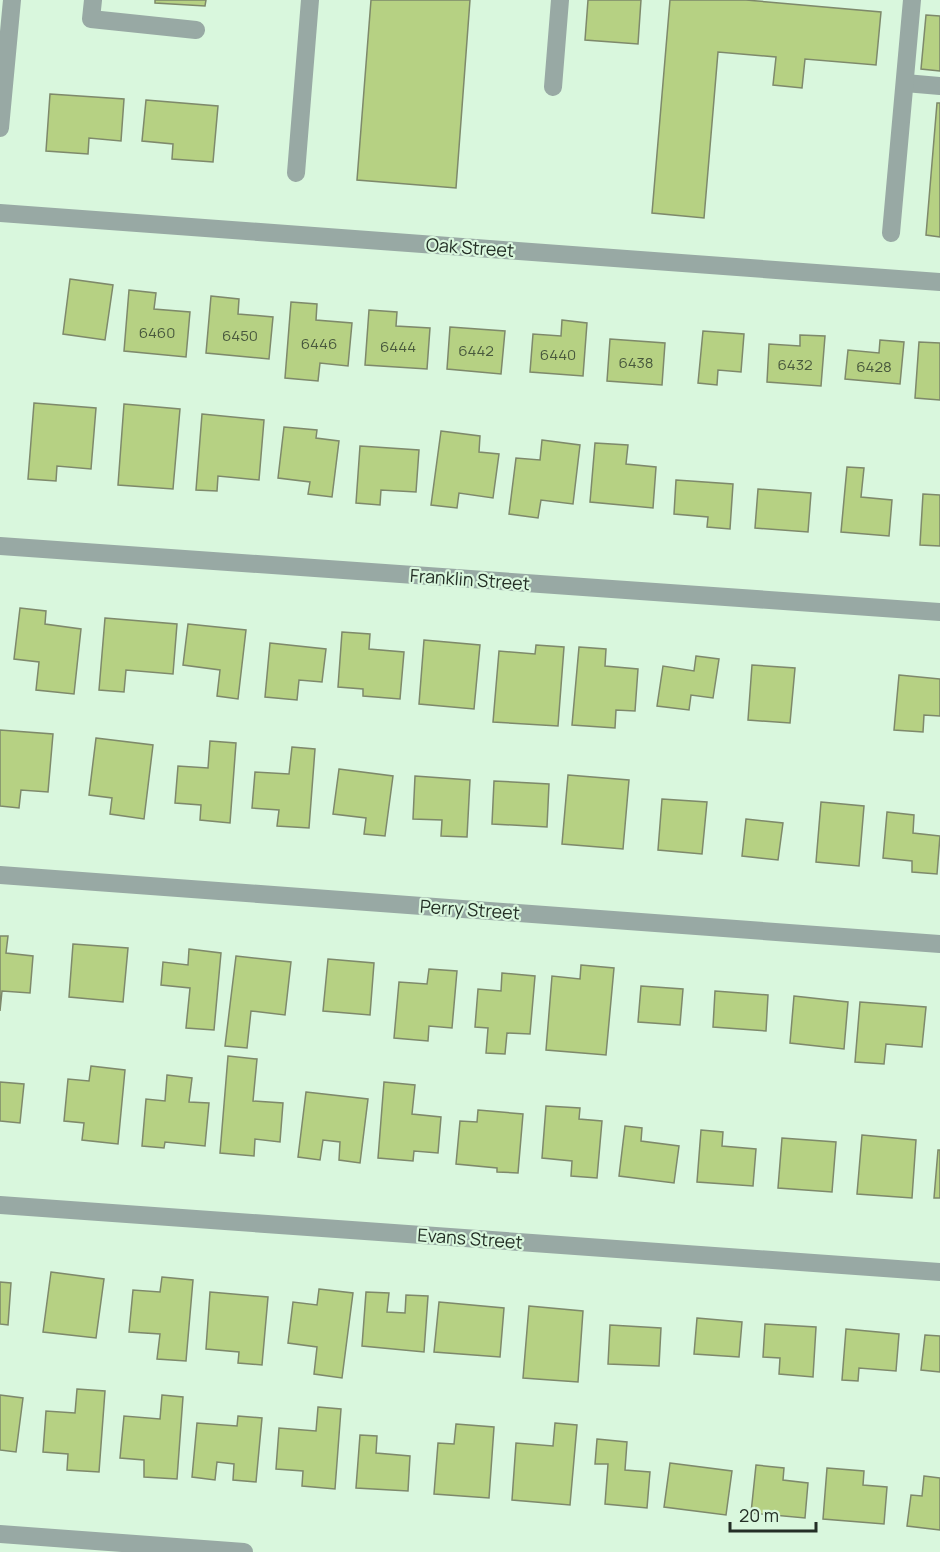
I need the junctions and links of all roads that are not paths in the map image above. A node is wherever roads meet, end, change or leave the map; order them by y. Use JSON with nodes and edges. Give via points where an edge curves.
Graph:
{"nodes":[{"id":1,"x":12,"y":0,"type":"edge"},
{"id":2,"x":93,"y":0,"type":"edge"},
{"id":3,"x":310,"y":0,"type":"edge"},
{"id":4,"x":560,"y":0,"type":"edge"},
{"id":5,"x":912,"y":0,"type":"edge"},
{"id":6,"x":196,"y":30,"type":"dead end"},
{"id":7,"x":905,"y":83,"type":"junction"},
{"id":8,"x":940,"y":86,"type":"edge"},
{"id":9,"x":553,"y":87,"type":"dead end"},
{"id":10,"x":0,"y":128,"type":"edge"},
{"id":11,"x":296,"y":173,"type":"dead end"},
{"id":12,"x":0,"y":213,"type":"edge"},
{"id":13,"x":891,"y":233,"type":"dead end"},
{"id":14,"x":940,"y":282,"type":"edge"},
{"id":15,"x":0,"y":546,"type":"edge"},
{"id":16,"x":940,"y":612,"type":"edge"},
{"id":17,"x":0,"y":874,"type":"edge"},
{"id":18,"x":940,"y":944,"type":"edge"},
{"id":19,"x":0,"y":1205,"type":"edge"},
{"id":20,"x":940,"y":1272,"type":"edge"},
{"id":21,"x":0,"y":1534,"type":"edge"},
{"id":22,"x":244,"y":1552,"type":"edge"}],
"edges":[{"from":1,"to":10,"type":"street"},
{"from":2,"to":6,"type":"street","via":[[91,20]]},
{"from":3,"to":11,"type":"street"},
{"from":4,"to":9,"type":"street"},
{"from":5,"to":7,"type":"street"},
{"from":7,"to":8,"type":"street"},
{"from":7,"to":13,"type":"street"},
{"from":12,"to":14,"type":"street","name":"Oak Street"},
{"from":15,"to":16,"type":"street","name":"Franklin Street"},
{"from":17,"to":18,"type":"street","name":"Perry Street"},
{"from":19,"to":20,"type":"street","name":"Evans Street"},
{"from":21,"to":22,"type":"street"}]}
